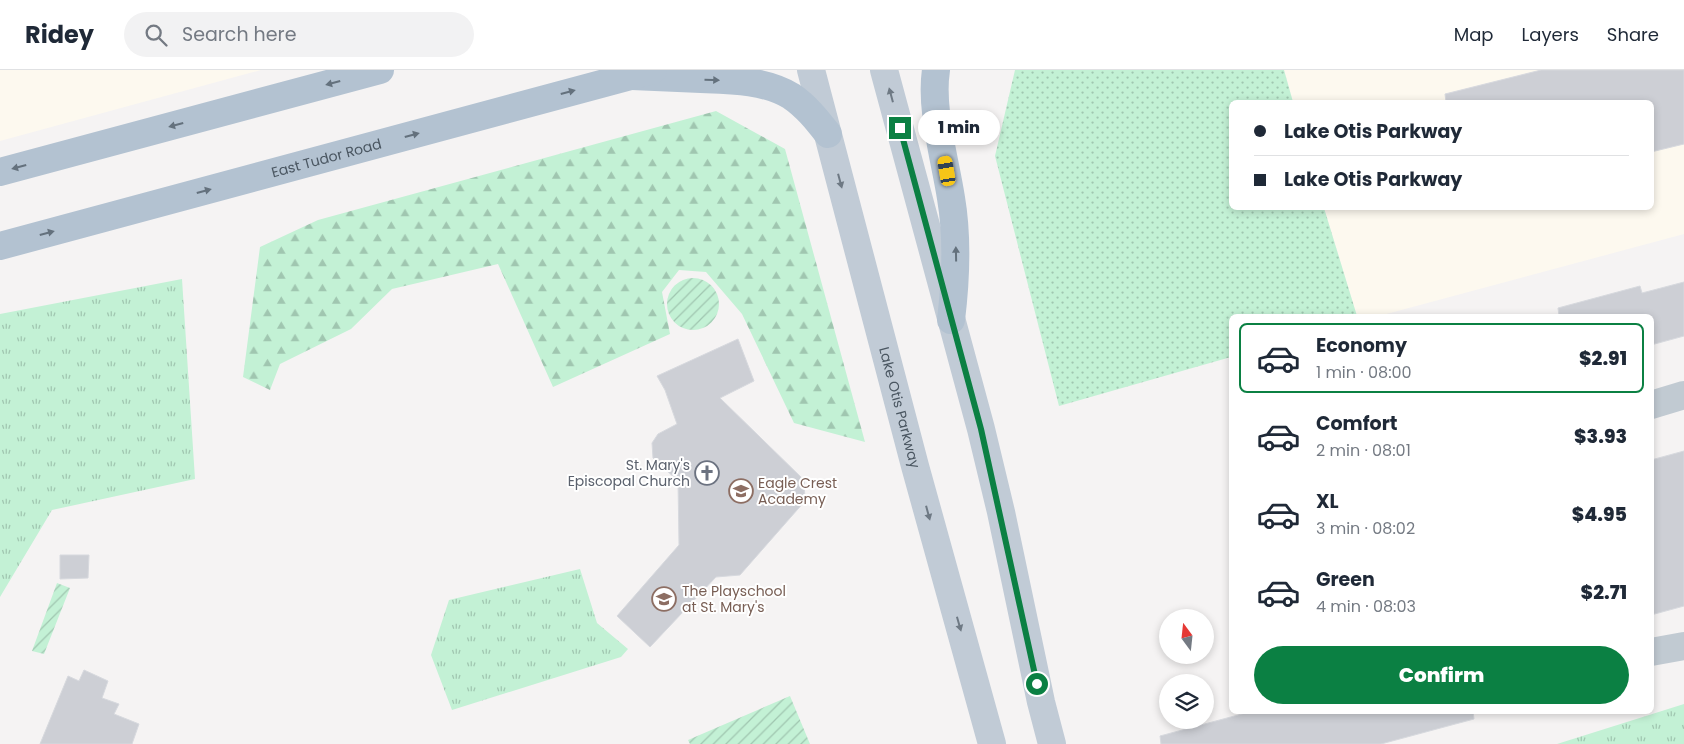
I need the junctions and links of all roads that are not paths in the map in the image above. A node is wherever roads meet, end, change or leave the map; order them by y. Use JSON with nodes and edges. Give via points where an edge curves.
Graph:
{"nodes":[{"id":1,"x":380,"y":70,"type":"edge"},
{"id":2,"x":811,"y":70,"type":"edge"},
{"id":3,"x":884,"y":70,"type":"edge"},
{"id":4,"x":936,"y":70,"type":"edge"},
{"id":5,"x":640,"y":73,"type":"edge"},
{"id":6,"x":828,"y":134,"type":"junction"},
{"id":7,"x":0,"y":172,"type":"edge"},
{"id":8,"x":0,"y":246,"type":"edge"},
{"id":9,"x":951,"y":320,"type":"junction"},
{"id":10,"x":1684,"y":395,"type":"edge"},
{"id":11,"x":1654,"y":403,"type":"edge"},
{"id":12,"x":1684,"y":646,"type":"edge"},
{"id":13,"x":1654,"y":651,"type":"edge"},
{"id":14,"x":992,"y":744,"type":"edge"},
{"id":15,"x":1052,"y":744,"type":"edge"}],
"edges":[{"from":1,"to":7,"type":"main road","one_way":true},
{"from":2,"to":6,"type":"main road","name":"Lake Otis Parkway"},
{"from":9,"to":3,"type":"main road","one_way":true},
{"from":9,"to":4,"type":"main road","one_way":true,"via":[[956,288],[955,236],[936,104]]},
{"from":5,"to":6,"type":"main road","name":"East Tudor Road","one_way":true,"via":[[767,86],[800,102]]},
{"from":8,"to":5,"type":"main road","name":"East Tudor Road","one_way":true},
{"from":6,"to":14,"type":"main road","name":"Lake Otis Parkway","one_way":true},
{"from":9,"to":15,"type":"main road","via":[[983,438]]},
{"from":10,"to":11,"type":"street"},
{"from":12,"to":13,"type":"street"}]}
